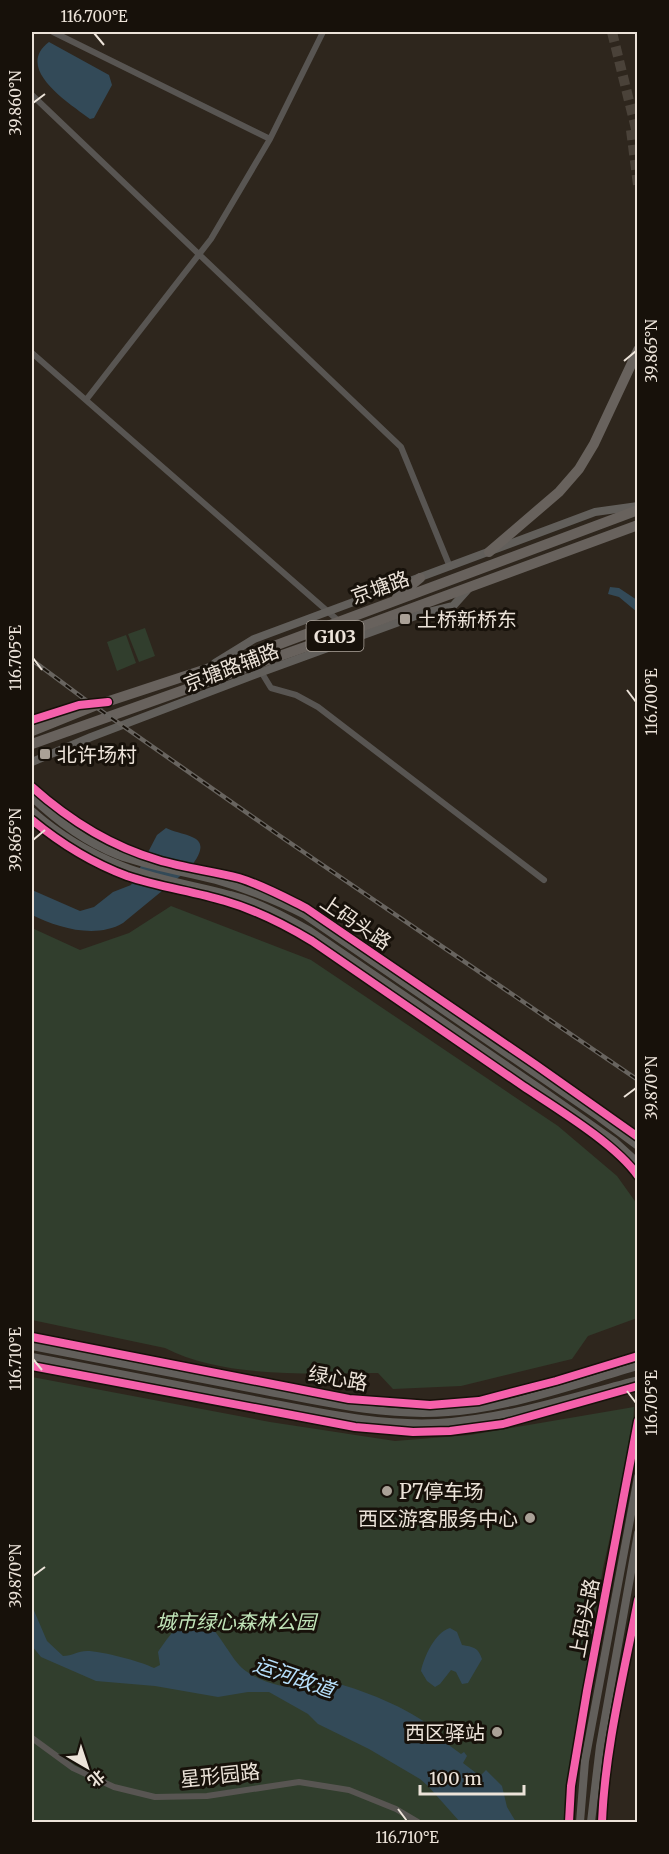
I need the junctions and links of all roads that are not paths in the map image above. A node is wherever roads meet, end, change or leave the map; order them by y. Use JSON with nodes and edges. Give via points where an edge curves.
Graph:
{"nodes":[{"id":1,"x":53,"y":32,"type":"edge"},
{"id":2,"x":323,"y":32,"type":"edge"},
{"id":3,"x":32,"y":95,"type":"edge"},
{"id":4,"x":270,"y":139,"type":"junction"},
{"id":5,"x":199,"y":254,"type":"junction"},
{"id":6,"x":638,"y":350,"type":"edge"},
{"id":7,"x":32,"y":353,"type":"edge"},
{"id":8,"x":86,"y":400,"type":"junction"},
{"id":9,"x":638,"y":508,"type":"edge"},
{"id":10,"x":638,"y":525,"type":"edge"},
{"id":11,"x":489,"y":552,"type":"junction"},
{"id":12,"x":450,"y":567,"type":"junction"},
{"id":13,"x":420,"y":578,"type":"junction"},
{"id":14,"x":471,"y":587,"type":"junction"},
{"id":15,"x":393,"y":602,"type":"junction"},
{"id":16,"x":327,"y":613,"type":"junction"},
{"id":17,"x":339,"y":621,"type":"junction"},
{"id":18,"x":350,"y":631,"type":"junction"},
{"id":19,"x":259,"y":668,"type":"junction"},
{"id":20,"x":205,"y":669,"type":"junction"},
{"id":21,"x":108,"y":702,"type":"junction"},
{"id":22,"x":32,"y":721,"type":"edge"},
{"id":23,"x":52,"y":723,"type":"junction"},
{"id":24,"x":32,"y":731,"type":"edge"},
{"id":25,"x":32,"y":744,"type":"edge"},
{"id":26,"x":32,"y":762,"type":"edge"},
{"id":27,"x":32,"y":797,"type":"edge"},
{"id":28,"x":32,"y":811,"type":"edge"},
{"id":29,"x":544,"y":880,"type":"dead end"},
{"id":30,"x":345,"y":942,"type":"junction"},
{"id":31,"x":341,"y":952,"type":"junction"},
{"id":32,"x":408,"y":986,"type":"junction"},
{"id":33,"x":403,"y":994,"type":"junction"},
{"id":34,"x":638,"y":1146,"type":"edge"},
{"id":35,"x":638,"y":1163,"type":"edge"},
{"id":36,"x":32,"y":1346,"type":"edge"},
{"id":37,"x":32,"y":1357,"type":"edge"},
{"id":38,"x":638,"y":1366,"type":"edge"},
{"id":39,"x":638,"y":1380,"type":"edge"},
{"id":40,"x":638,"y":1477,"type":"edge"},
{"id":41,"x":638,"y":1533,"type":"edge"},
{"id":42,"x":32,"y":1738,"type":"edge"},
{"id":43,"x":594,"y":1791,"type":"junction"},
{"id":44,"x":581,"y":1793,"type":"junction"},
{"id":45,"x":418,"y":1822,"type":"edge"},
{"id":46,"x":580,"y":1822,"type":"edge"},
{"id":47,"x":591,"y":1822,"type":"edge"}],
"edges":[{"from":1,"to":4,"type":"street"},
{"from":2,"to":4,"type":"street"},
{"from":3,"to":5,"type":"street"},
{"from":4,"to":5,"type":"street"},
{"from":5,"to":8,"type":"street"},
{"from":5,"to":12,"type":"street","via":[[401,447]]},
{"from":6,"to":11,"type":"highway","via":[[579,469],[559,492]]},
{"from":7,"to":8,"type":"street"},
{"from":8,"to":16,"type":"street"},
{"from":9,"to":11,"type":"main road","name":"京塘路辅路","via":[[595,512]]},
{"from":9,"to":15,"type":"highway","name":"京塘路","number":"G103"},
{"from":10,"to":14,"type":"highway","name":"京塘路","number":"G103"},
{"from":11,"to":12,"type":"main road","name":"京塘路辅路"},
{"from":12,"to":13,"type":"main road","name":"京塘路辅路"},
{"from":13,"to":15,"type":"highway"},
{"from":13,"to":16,"type":"main road","name":"京塘路辅路"},
{"from":14,"to":18,"type":"highway","name":"京塘路","number":"G103"},
{"from":14,"to":19,"type":"main road","name":"京塘路辅路","via":[[453,606]]},
{"from":15,"to":17,"type":"highway","name":"京塘路","number":"G103"},
{"from":16,"to":17,"type":"street"},
{"from":16,"to":20,"type":"main road","name":"京塘路辅路","via":[[254,639]]},
{"from":17,"to":18,"type":"street"},
{"from":17,"to":20,"type":"highway","name":"京塘路","number":"G103"},
{"from":18,"to":19,"type":"highway","name":"京塘路","number":"G103"},
{"from":19,"to":25,"type":"highway","name":"京塘路","number":"G103"},
{"from":19,"to":26,"type":"main road","name":"京塘路辅路"},
{"from":19,"to":29,"type":"street","via":[[271,688],[318,707]]},
{"from":20,"to":21,"type":"highway","name":"京塘路","number":"G103"},
{"from":21,"to":22,"type":"main road","via":[[79,705]]},
{"from":21,"to":23,"type":"highway","name":"京塘路","number":"G103"},
{"from":22,"to":23,"type":"main road"},
{"from":23,"to":24,"type":"highway","name":"京塘路","number":"G103"},
{"from":27,"to":30,"type":"main road","name":"上码头路","via":[[85,838],[118,855],[253,891],[304,915]]},
{"from":28,"to":31,"type":"main road","name":"上码头路","via":[[56,831],[123,867],[257,904],[279,913]]},
{"from":30,"to":31,"type":"main road"},
{"from":30,"to":32,"type":"main road","name":"上码头路"},
{"from":31,"to":33,"type":"main road","name":"上码头路"},
{"from":32,"to":33,"type":"main road"},
{"from":32,"to":34,"type":"main road","name":"上码头路"},
{"from":33,"to":35,"type":"main road","name":"上码头路","via":[[614,1141]]},
{"from":36,"to":38,"type":"main road","name":"绿心路","via":[[347,1407],[414,1413],[502,1404]]},
{"from":37,"to":39,"type":"main road","name":"绿心路","via":[[324,1412],[408,1423],[460,1421],[517,1412]]},
{"from":40,"to":44,"type":"main road","name":"上码头路"},
{"from":41,"to":43,"type":"main road","name":"上码头路"},
{"from":42,"to":45,"type":"street","name":"星形园路","via":[[83,1773],[114,1787],[155,1797],[207,1796],[299,1782],[349,1790]]},
{"from":43,"to":44,"type":"main road","via":[[588,1796]]},
{"from":43,"to":47,"type":"main road","name":"上码头路"},
{"from":44,"to":46,"type":"main road","name":"上码头路"}]}
